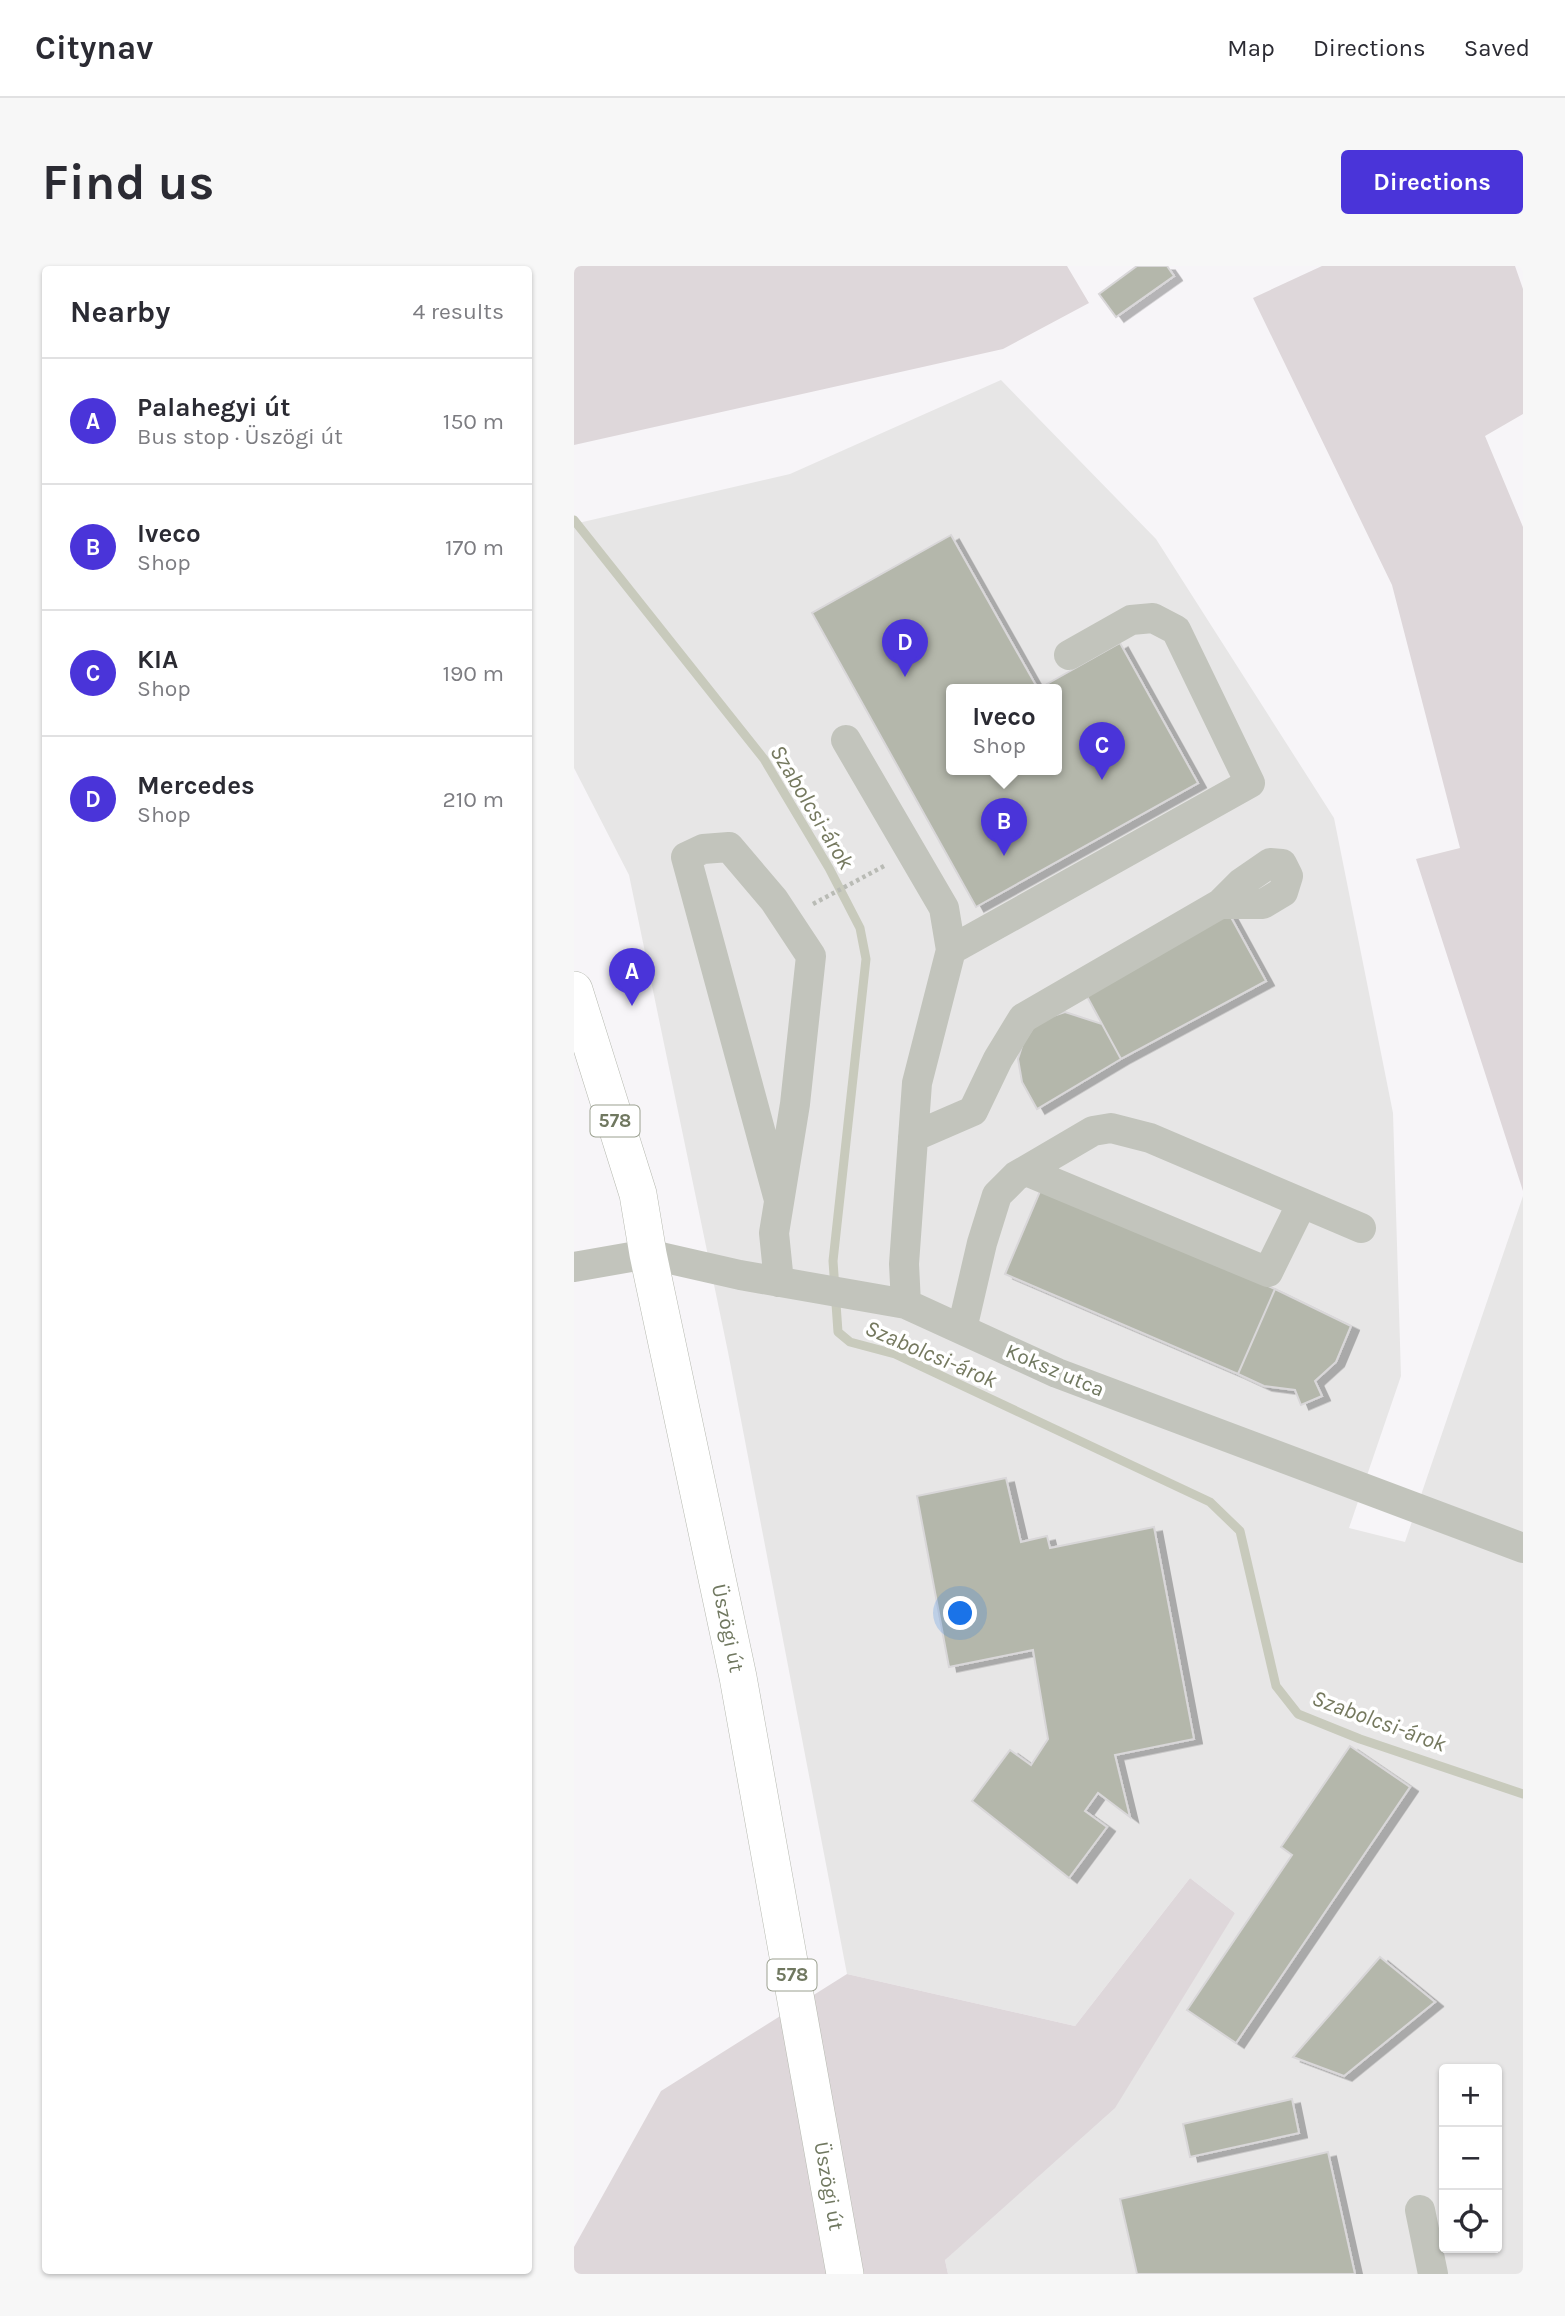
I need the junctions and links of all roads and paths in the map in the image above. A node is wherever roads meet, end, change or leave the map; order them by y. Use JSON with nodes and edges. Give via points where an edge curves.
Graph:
{"nodes":[{"id":1,"x":1069,"y":655,"type":"dead end"},
{"id":2,"x":846,"y":740,"type":"dead end"},
{"id":3,"x":911,"y":852,"type":"junction"},
{"id":4,"x":829,"y":895,"type":"dead end"},
{"id":5,"x":1220,"y":904,"type":"dead end"},
{"id":6,"x":951,"y":950,"type":"junction"},
{"id":7,"x":574,"y":990,"type":"edge"},
{"id":8,"x":914,"y":1137,"type":"junction"},
{"id":9,"x":1026,"y":1171,"type":"junction"},
{"id":10,"x":779,"y":1200,"type":"junction"},
{"id":11,"x":1302,"y":1203,"type":"junction"},
{"id":12,"x":1362,"y":1228,"type":"dead end"},
{"id":13,"x":648,"y":1254,"type":"junction"},
{"id":14,"x":574,"y":1267,"type":"edge"},
{"id":15,"x":779,"y":1282,"type":"junction"},
{"id":16,"x":906,"y":1304,"type":"junction"},
{"id":17,"x":962,"y":1329,"type":"junction"},
{"id":18,"x":1523,"y":1548,"type":"edge"},
{"id":19,"x":1420,"y":2210,"type":"dead end"},
{"id":20,"x":845,"y":2274,"type":"edge"},
{"id":21,"x":1433,"y":2274,"type":"edge"}],
"edges":[{"from":1,"to":6,"type":"street","via":[[1131,620],[1153,618],[1176,630],[1250,783]]},
{"from":2,"to":3,"type":"street"},
{"from":3,"to":4,"type":"path"},
{"from":3,"to":6,"type":"street","via":[[944,908]]},
{"from":5,"to":8,"type":"street","via":[[1023,1018],[973,1111]]},
{"from":6,"to":8,"type":"street","via":[[917,1083]]},
{"from":7,"to":13,"type":"main road","name":"Üszögi út","number":"578","via":[[638,1194]]},
{"from":8,"to":16,"type":"street","via":[[904,1264]]},
{"from":9,"to":11,"type":"street","via":[[1093,1131],[1111,1128],[1150,1138]]},
{"from":9,"to":11,"type":"street","via":[[1268,1272]]},
{"from":9,"to":17,"type":"street","via":[[997,1195]]},
{"from":10,"to":10,"type":"street","via":[[811,956],[775,900],[729,847],[703,849],[686,857]]},
{"from":10,"to":15,"type":"street","via":[[774,1233]]},
{"from":11,"to":12,"type":"street"},
{"from":13,"to":14,"type":"street","name":"Koksz utca"},
{"from":13,"to":15,"type":"street","name":"Koksz utca"},
{"from":13,"to":20,"type":"main road","name":"Üszögi út","number":"578","via":[[738,1677]]},
{"from":15,"to":16,"type":"street","name":"Koksz utca"},
{"from":16,"to":17,"type":"street","name":"Koksz utca"},
{"from":17,"to":18,"type":"street","name":"Koksz utca","via":[[1057,1373]]},
{"from":19,"to":21,"type":"street"}]}
